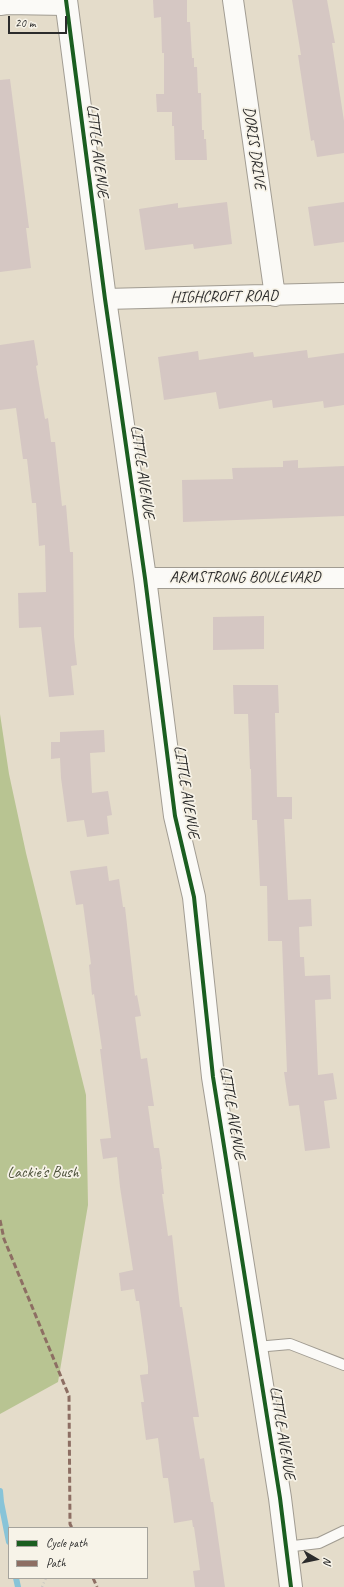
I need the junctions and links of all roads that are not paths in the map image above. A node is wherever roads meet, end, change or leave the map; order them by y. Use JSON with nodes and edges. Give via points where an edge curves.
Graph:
{"nodes":[{"id":1,"x":233,"y":0,"type":"edge"},
{"id":2,"x":66,"y":3,"type":"edge"},
{"id":3,"x":0,"y":5,"type":"edge"},
{"id":4,"x":344,"y":293,"type":"edge"},
{"id":5,"x":275,"y":296,"type":"junction"},
{"id":6,"x":105,"y":299,"type":"junction"},
{"id":7,"x":145,"y":578,"type":"junction"},
{"id":8,"x":344,"y":578,"type":"edge"},
{"id":9,"x":256,"y":1347,"type":"junction"},
{"id":10,"x":344,"y":1365,"type":"edge"},
{"id":11,"x":344,"y":1531,"type":"edge"},
{"id":12,"x":285,"y":1547,"type":"junction"},
{"id":13,"x":291,"y":1587,"type":"edge"}],
"edges":[{"from":1,"to":5,"type":"street","name":"DORIS DRIVE"},
{"from":2,"to":3,"type":"street"},
{"from":2,"to":6,"type":"street","name":"LITTLE AVENUE"},
{"from":4,"to":5,"type":"street","name":"HIGHCROFT ROAD"},
{"from":5,"to":6,"type":"street","name":"HIGHCROFT ROAD"},
{"from":6,"to":7,"type":"street","name":"LITTLE AVENUE"},
{"from":7,"to":8,"type":"street","name":"ARMSTRONG BOULEVARD"},
{"from":7,"to":9,"type":"street","name":"LITTLE AVENUE","via":[[175,816],[194,897],[214,1077]]},
{"from":9,"to":10,"type":"lane","via":[[290,1344]]},
{"from":9,"to":12,"type":"street","name":"LITTLE AVENUE","via":[[280,1498]]},
{"from":11,"to":12,"type":"lane","via":[[319,1543]]},
{"from":12,"to":13,"type":"street","name":"LITTLE AVENUE"}]}
